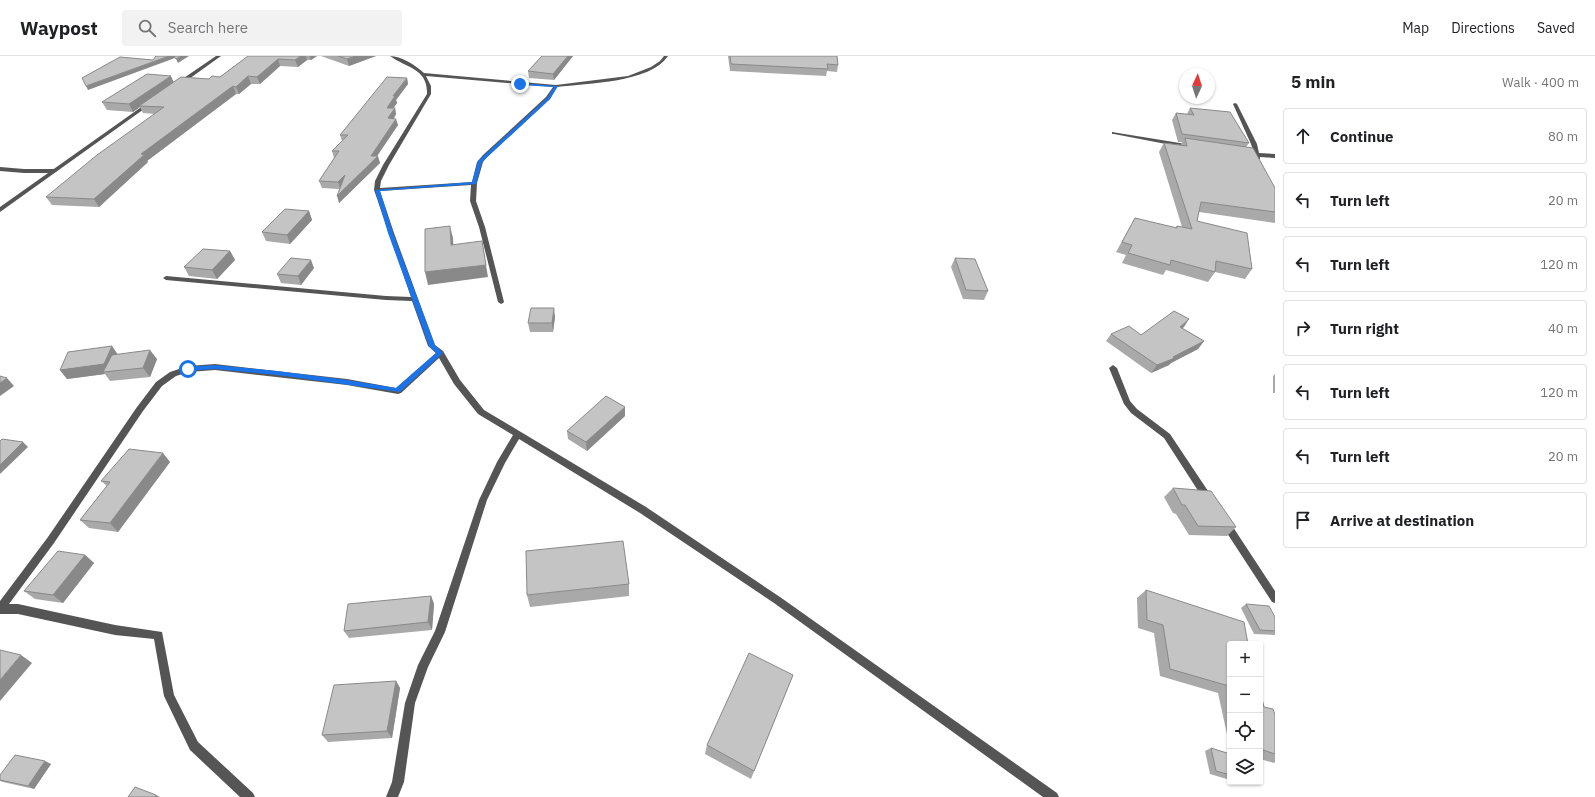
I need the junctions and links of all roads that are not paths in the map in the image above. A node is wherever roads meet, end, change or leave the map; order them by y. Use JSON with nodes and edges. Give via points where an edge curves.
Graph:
{"nodes":[{"id":1,"x":219,"y":56,"type":"edge"},
{"id":2,"x":392,"y":56,"type":"edge"},
{"id":3,"x":666,"y":56,"type":"edge"},
{"id":4,"x":424,"y":74,"type":"junction"},
{"id":5,"x":556,"y":86,"type":"junction"},
{"id":6,"x":174,"y":87,"type":"edge"},
{"id":7,"x":155,"y":101,"type":"edge"},
{"id":8,"x":1235,"y":104,"type":"dead end"},
{"id":9,"x":1114,"y":133,"type":"dead end"},
{"id":10,"x":1195,"y":147,"type":"edge"},
{"id":11,"x":1243,"y":154,"type":"edge"},
{"id":12,"x":1258,"y":155,"type":"junction"},
{"id":13,"x":1275,"y":156,"type":"edge"},
{"id":14,"x":1262,"y":166,"type":"edge"},
{"id":15,"x":0,"y":169,"type":"edge"},
{"id":16,"x":54,"y":171,"type":"junction"},
{"id":17,"x":474,"y":183,"type":"junction"},
{"id":18,"x":377,"y":190,"type":"junction"},
{"id":19,"x":0,"y":210,"type":"edge"},
{"id":20,"x":166,"y":278,"type":"dead end"},
{"id":21,"x":415,"y":299,"type":"junction"},
{"id":22,"x":501,"y":302,"type":"dead end"},
{"id":23,"x":440,"y":353,"type":"junction"},
{"id":24,"x":1113,"y":368,"type":"dead end"},
{"id":25,"x":517,"y":435,"type":"junction"},
{"id":26,"x":1275,"y":598,"type":"edge"},
{"id":27,"x":249,"y":797,"type":"edge"},
{"id":28,"x":392,"y":797,"type":"edge"},
{"id":29,"x":1053,"y":797,"type":"edge"}],
"edges":[{"from":1,"to":6,"type":"street"},
{"from":2,"to":4,"type":"street"},
{"from":3,"to":5,"type":"street","via":[[653,68],[629,77]]},
{"from":4,"to":5,"type":"street"},
{"from":4,"to":18,"type":"street","via":[[429,82],[429,94],[386,166],[378,181]]},
{"from":5,"to":17,"type":"street","via":[[548,98],[480,162]]},
{"from":7,"to":16,"type":"street"},
{"from":8,"to":12,"type":"street"},
{"from":9,"to":10,"type":"street"},
{"from":11,"to":12,"type":"street"},
{"from":12,"to":13,"type":"street"},
{"from":12,"to":14,"type":"street"},
{"from":15,"to":16,"type":"street"},
{"from":16,"to":19,"type":"street"},
{"from":17,"to":18,"type":"street"},
{"from":17,"to":22,"type":"street","via":[[473,201]]},
{"from":18,"to":21,"type":"street"},
{"from":20,"to":21,"type":"street"},
{"from":21,"to":23,"type":"street","via":[[432,346]]},
{"from":23,"to":25,"type":"street","via":[[457,382],[481,412]]},
{"from":23,"to":27,"type":"street","via":[[398,391],[347,382],[215,367],[188,369],[173,374],[159,384],[140,409],[51,540],[0,609],[18,609],[115,630],[158,634],[169,696],[194,746]]},
{"from":24,"to":26,"type":"street","via":[[1127,402],[1134,411],[1167,436]]},
{"from":25,"to":28,"type":"street","via":[[501,462],[484,500],[440,632],[423,665],[410,702],[398,782]]},
{"from":25,"to":29,"type":"street","via":[[643,510],[777,600]]}]}
